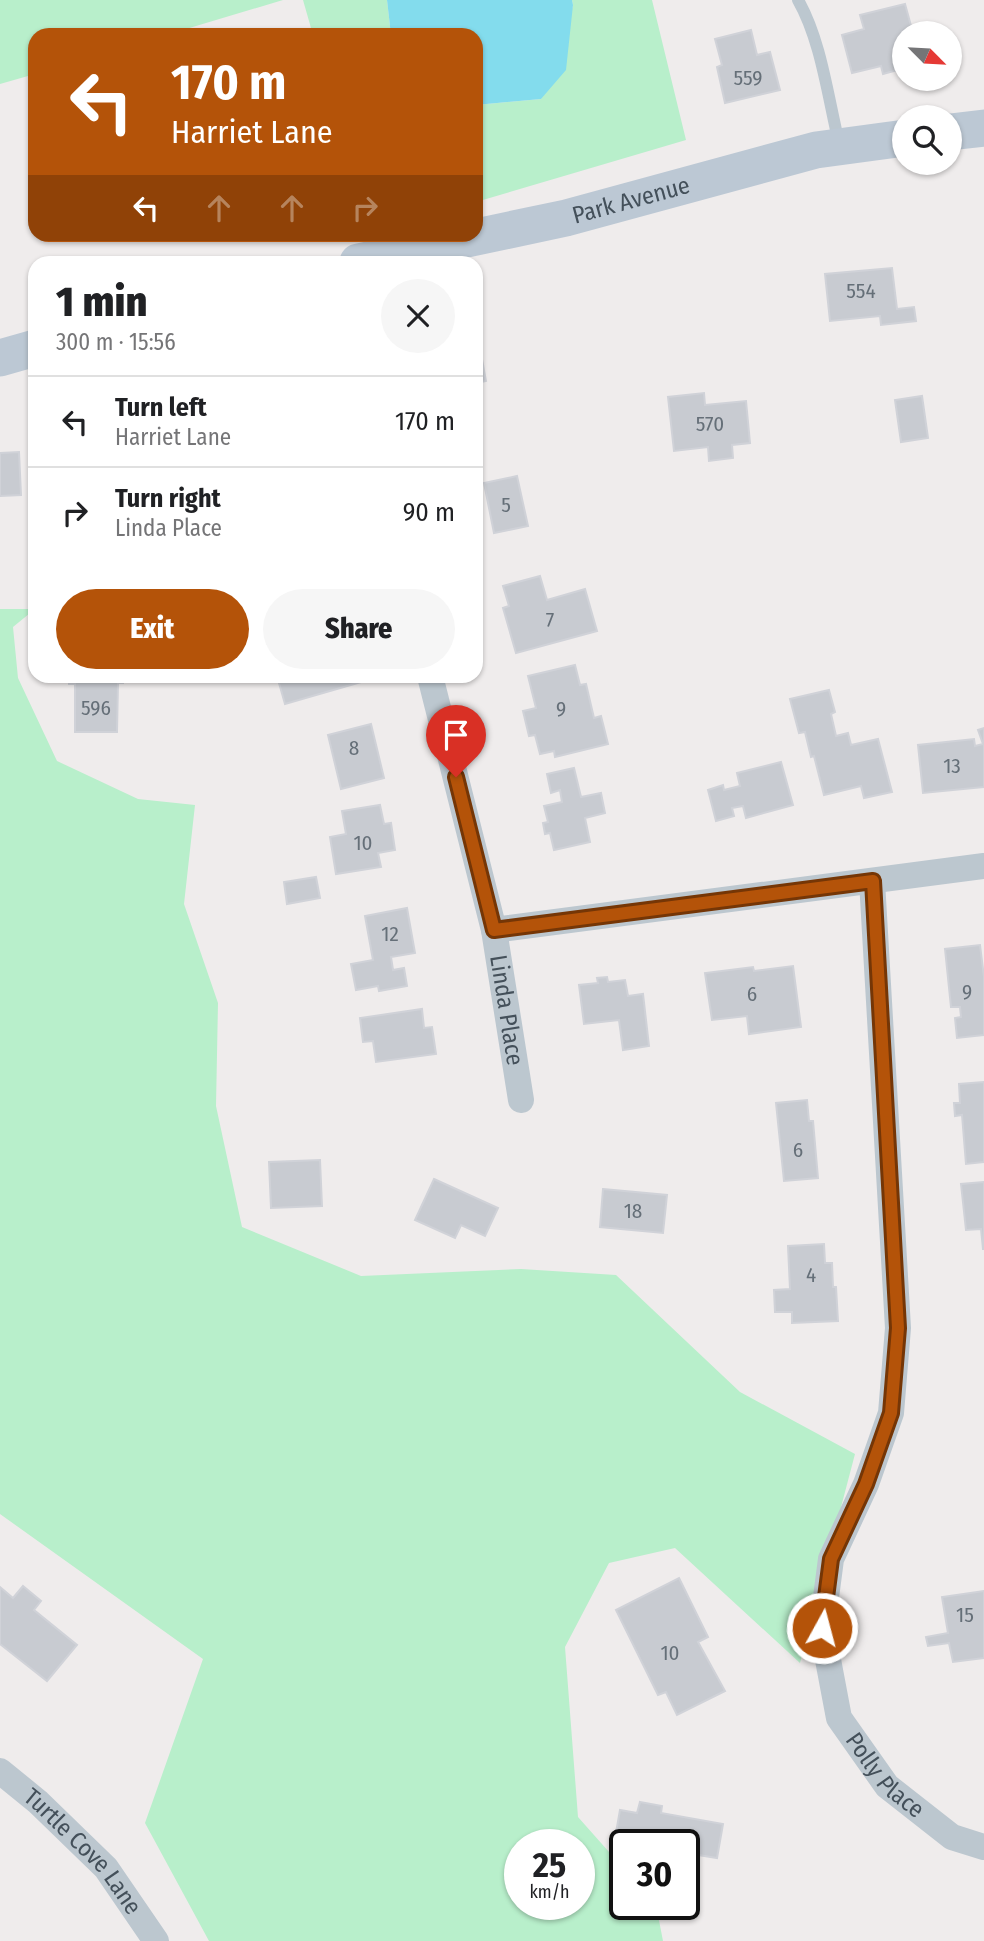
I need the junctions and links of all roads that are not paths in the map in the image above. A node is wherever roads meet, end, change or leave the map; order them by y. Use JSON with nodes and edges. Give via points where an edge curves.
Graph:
{"nodes":[{"id":1,"x":798,"y":0,"type":"edge"},
{"id":2,"x":984,"y":128,"type":"edge"},
{"id":3,"x":962,"y":131,"type":"edge"},
{"id":4,"x":892,"y":140,"type":"edge"},
{"id":5,"x":840,"y":147,"type":"junction"},
{"id":6,"x":483,"y":236,"type":"edge"},
{"id":7,"x":453,"y":242,"type":"edge"},
{"id":8,"x":386,"y":256,"type":"edge"},
{"id":9,"x":28,"y":350,"type":"edge"},
{"id":10,"x":0,"y":358,"type":"edge"},
{"id":11,"x":432,"y":683,"type":"edge"},
{"id":12,"x":984,"y":866,"type":"edge"},
{"id":13,"x":873,"y":881,"type":"junction"},
{"id":14,"x":494,"y":930,"type":"junction"},
{"id":15,"x":521,"y":1100,"type":"dead end"},
{"id":16,"x":0,"y":1770,"type":"edge"},
{"id":17,"x":984,"y":1847,"type":"edge"},
{"id":18,"x":156,"y":1941,"type":"edge"}],
"edges":[{"from":1,"to":5,"type":"lane","via":[[820,64]]},
{"from":2,"to":3,"type":"main road"},
{"from":4,"to":5,"type":"main road","name":"Park Avenue"},
{"from":5,"to":6,"type":"main road","name":"Park Avenue"},
{"from":7,"to":8,"type":"main road","name":"Park Avenue"},
{"from":9,"to":10,"type":"main road"},
{"from":11,"to":14,"type":"street","name":"Linda Place"},
{"from":12,"to":13,"type":"street"},
{"from":13,"to":14,"type":"street"},
{"from":13,"to":17,"type":"street","name":"Polly Place","via":[[898,1328],[891,1413],[866,1484],[831,1559],[822,1628],[839,1718],[887,1786],[952,1837]]},
{"from":14,"to":15,"type":"street","name":"Linda Place"},
{"from":16,"to":18,"type":"street","name":"Turtle Cove Lane","via":[[106,1868]]}]}
